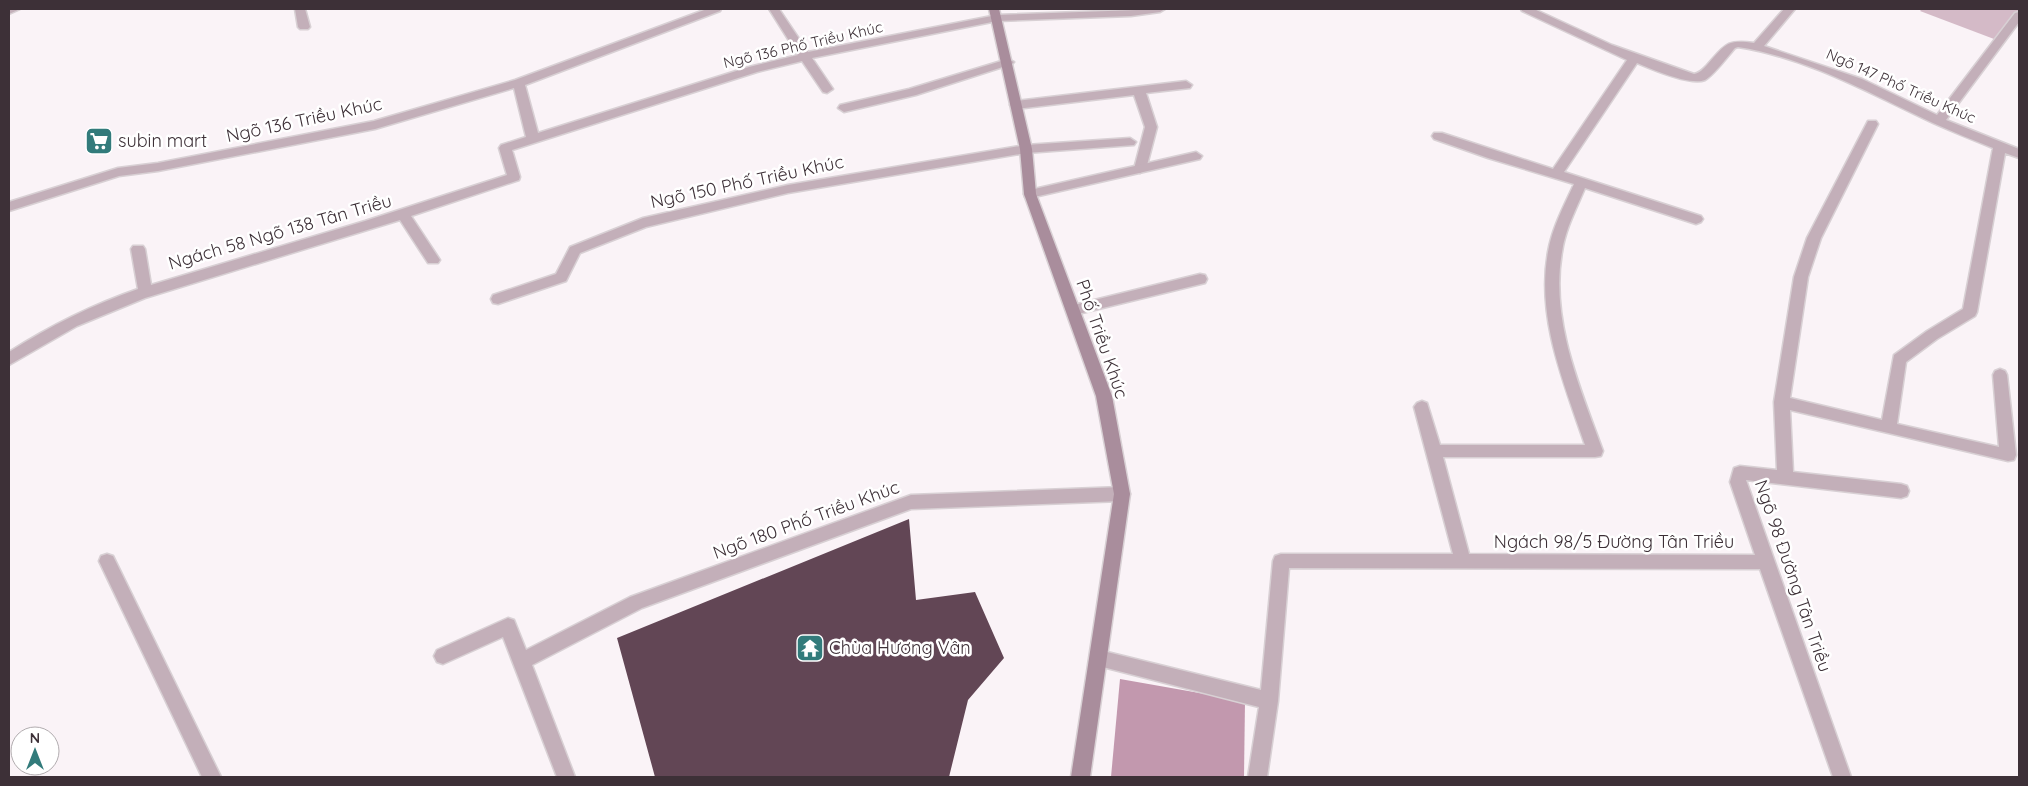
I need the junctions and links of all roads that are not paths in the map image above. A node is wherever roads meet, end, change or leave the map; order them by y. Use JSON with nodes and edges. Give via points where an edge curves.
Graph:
{"nodes":[{"id":1,"x":15,"y":9,"type":"edge"},
{"id":2,"x":300,"y":9,"type":"edge"},
{"id":3,"x":716,"y":9,"type":"edge"},
{"id":4,"x":774,"y":9,"type":"edge"},
{"id":5,"x":1160,"y":9,"type":"edge"},
{"id":6,"x":1526,"y":9,"type":"edge"},
{"id":7,"x":1790,"y":9,"type":"edge"},
{"id":8,"x":9,"y":10,"type":"edge"},
{"id":9,"x":996,"y":14,"type":"edge"},
{"id":10,"x":2019,"y":15,"type":"edge"},
{"id":11,"x":304,"y":27,"type":"dead end"},
{"id":12,"x":1758,"y":48,"type":"junction"},
{"id":13,"x":806,"y":56,"type":"junction"},
{"id":14,"x":1634,"y":58,"type":"junction"},
{"id":15,"x":1008,"y":62,"type":"junction"},
{"id":16,"x":519,"y":83,"type":"junction"},
{"id":17,"x":1186,"y":86,"type":"dead end"},
{"id":18,"x":827,"y":89,"type":"dead end"},
{"id":19,"x":1139,"y":91,"type":"junction"},
{"id":20,"x":1016,"y":105,"type":"junction"},
{"id":21,"x":844,"y":108,"type":"dead end"},
{"id":22,"x":1939,"y":121,"type":"junction"},
{"id":23,"x":1872,"y":124,"type":"dead end"},
{"id":24,"x":1438,"y":136,"type":"dead end"},
{"id":25,"x":533,"y":139,"type":"junction"},
{"id":26,"x":1130,"y":142,"type":"dead end"},
{"id":27,"x":2000,"y":146,"type":"junction"},
{"id":28,"x":1026,"y":149,"type":"junction"},
{"id":29,"x":2019,"y":154,"type":"edge"},
{"id":30,"x":1196,"y":156,"type":"dead end"},
{"id":31,"x":1140,"y":169,"type":"junction"},
{"id":32,"x":1556,"y":174,"type":"junction"},
{"id":33,"x":1581,"y":182,"type":"junction"},
{"id":34,"x":1030,"y":194,"type":"junction"},
{"id":35,"x":9,"y":207,"type":"edge"},
{"id":36,"x":404,"y":215,"type":"junction"},
{"id":37,"x":1696,"y":219,"type":"dead end"},
{"id":38,"x":138,"y":249,"type":"dead end"},
{"id":39,"x":433,"y":260,"type":"dead end"},
{"id":40,"x":1200,"y":279,"type":"dead end"},
{"id":41,"x":146,"y":293,"type":"junction"},
{"id":42,"x":498,"y":299,"type":"dead end"},
{"id":43,"x":1074,"y":310,"type":"junction"},
{"id":44,"x":9,"y":359,"type":"edge"},
{"id":45,"x":2000,"y":375,"type":"dead end"},
{"id":46,"x":1782,"y":402,"type":"junction"},
{"id":47,"x":1422,"y":407,"type":"dead end"},
{"id":48,"x":1889,"y":428,"type":"junction"},
{"id":49,"x":1434,"y":451,"type":"junction"},
{"id":50,"x":1785,"y":478,"type":"junction"},
{"id":51,"x":1901,"y":491,"type":"dead end"},
{"id":52,"x":1122,"y":494,"type":"junction"},
{"id":53,"x":107,"y":561,"type":"dead end"},
{"id":54,"x":1462,"y":561,"type":"junction"},
{"id":55,"x":1765,"y":562,"type":"junction"},
{"id":56,"x":443,"y":656,"type":"dead end"},
{"id":57,"x":1099,"y":658,"type":"junction"},
{"id":58,"x":522,"y":661,"type":"junction"},
{"id":59,"x":1270,"y":701,"type":"junction"},
{"id":60,"x":212,"y":777,"type":"edge"},
{"id":61,"x":566,"y":777,"type":"edge"},
{"id":62,"x":1081,"y":777,"type":"edge"},
{"id":63,"x":1258,"y":777,"type":"edge"},
{"id":64,"x":1842,"y":777,"type":"edge"}],
"edges":[{"from":1,"to":8,"type":"street"},
{"from":2,"to":11,"type":"street"},
{"from":3,"to":16,"type":"street","name":"Ngõ 136 Triều Khúc"},
{"from":4,"to":13,"type":"street"},
{"from":5,"to":9,"type":"street","via":[[1132,13]]},
{"from":6,"to":14,"type":"street","name":"Ngõ 147 Phố Triều Khúc"},
{"from":7,"to":12,"type":"street"},
{"from":9,"to":13,"type":"street","name":"Ngõ 136 Phố Triều Khúc"},
{"from":9,"to":15,"type":"street","name":"Phố Triều Khúc"},
{"from":10,"to":22,"type":"street"},
{"from":12,"to":14,"type":"street","name":"Ngõ 147 Phố Triều Khúc","via":[[1738,44],[1731,46],[1700,77]]},
{"from":12,"to":22,"type":"street","name":"Ngõ 147 Phố Triều Khúc","via":[[1843,76]]},
{"from":13,"to":18,"type":"street"},
{"from":13,"to":25,"type":"street","name":"Ngõ 136 Phố Triều Khúc","via":[[753,68]]},
{"from":14,"to":32,"type":"street"},
{"from":15,"to":20,"type":"street","name":"Phố Triều Khúc"},
{"from":15,"to":21,"type":"street","via":[[912,92]]},
{"from":16,"to":25,"type":"street"},
{"from":16,"to":35,"type":"street","name":"Ngõ 136 Triều Khúc","via":[[375,125],[118,172]]},
{"from":17,"to":19,"type":"street"},
{"from":19,"to":20,"type":"street"},
{"from":19,"to":31,"type":"street","via":[[1150,127]]},
{"from":20,"to":28,"type":"street","name":"Phố Triều Khúc"},
{"from":22,"to":27,"type":"street","name":"Ngõ 147 Phố Triều Khúc"},
{"from":23,"to":46,"type":"street","name":"Ngõ 98 Đường Tân Triều","via":[[1814,238],[1801,277]]},
{"from":24,"to":32,"type":"street"},
{"from":25,"to":36,"type":"street","name":"Ngách 58 Ngõ 138 Tân Triều","via":[[505,148],[514,177]]},
{"from":26,"to":28,"type":"street","name":"Ngõ 150 Phố Triều Khúc"},
{"from":27,"to":29,"type":"street","name":"Ngõ 147 Phố Triều Khúc"},
{"from":27,"to":48,"type":"street","via":[[1970,312],[1899,358]]},
{"from":28,"to":34,"type":"street","name":"Phố Triều Khúc"},
{"from":28,"to":42,"type":"street","name":"Ngõ 150 Phố Triều Khúc","via":[[788,189],[642,223],[575,250],[561,277]]},
{"from":30,"to":31,"type":"street"},
{"from":31,"to":34,"type":"street"},
{"from":32,"to":33,"type":"street"},
{"from":33,"to":37,"type":"street"},
{"from":33,"to":49,"type":"street","via":[[1555,250],[1552,285],[1560,347],[1595,451]]},
{"from":34,"to":43,"type":"street","name":"Phố Triều Khúc"},
{"from":36,"to":39,"type":"street"},
{"from":36,"to":41,"type":"street","name":"Ngách 58 Ngõ 138 Tân Triều"},
{"from":38,"to":41,"type":"street"},
{"from":40,"to":43,"type":"street"},
{"from":41,"to":44,"type":"street","name":"Ngách 58 Ngõ 138 Tân Triều","via":[[49,332]]},
{"from":43,"to":52,"type":"street","name":"Phố Triều Khúc","via":[[1104,396]]},
{"from":45,"to":48,"type":"street","via":[[2008,455]]},
{"from":46,"to":48,"type":"street"},
{"from":46,"to":50,"type":"street","name":"Ngõ 98 Đường Tân Triều"},
{"from":47,"to":49,"type":"street"},
{"from":49,"to":54,"type":"street"},
{"from":50,"to":51,"type":"street"},
{"from":50,"to":55,"type":"street","name":"Ngõ 98 Đường Tân Triều","via":[[1740,473],[1740,492]]},
{"from":52,"to":57,"type":"street","name":"Phố Triều Khúc"},
{"from":52,"to":58,"type":"street","name":"Ngõ 180 Phố Triều Khúc","via":[[911,502],[636,602]]},
{"from":53,"to":60,"type":"street"},
{"from":54,"to":55,"type":"street","name":"Ngách 98/5 Đường Tân Triều"},
{"from":54,"to":59,"type":"street","name":"Ngách 98/5 Đường Tân Triều","via":[[1282,561]]},
{"from":55,"to":64,"type":"street","name":"Ngõ 98 Đường Tân Triều"},
{"from":56,"to":58,"type":"street","via":[[508,626]]},
{"from":57,"to":59,"type":"street"},
{"from":57,"to":62,"type":"street","name":"Phố Triều Khúc"},
{"from":58,"to":61,"type":"street"},
{"from":59,"to":63,"type":"street"}]}
